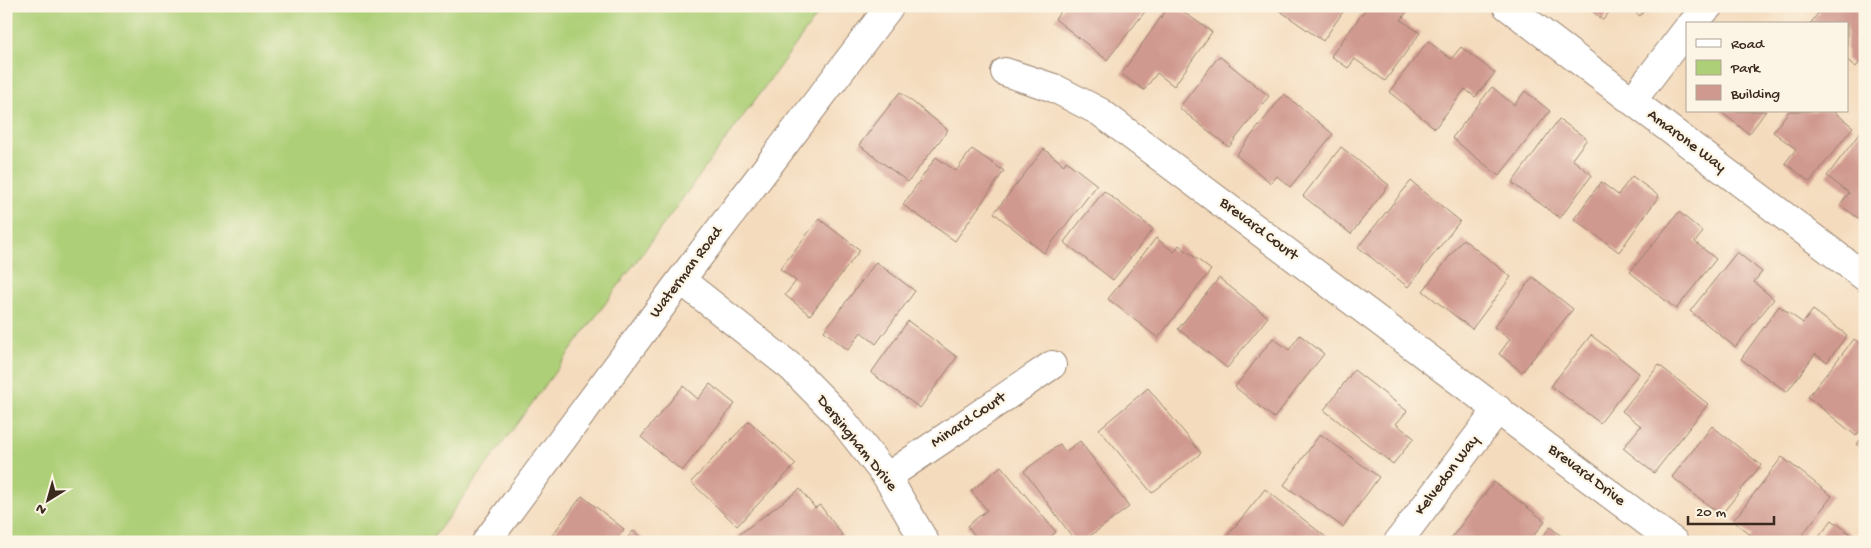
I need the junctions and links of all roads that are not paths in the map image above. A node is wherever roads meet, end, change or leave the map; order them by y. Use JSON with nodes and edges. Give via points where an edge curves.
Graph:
{"nodes":[{"id":1,"x":1507,"y":6,"type":"edge"},
{"id":2,"x":1709,"y":6,"type":"edge"},
{"id":3,"x":878,"y":11,"type":"edge"},
{"id":4,"x":1694,"y":22,"type":"edge"},
{"id":5,"x":1686,"y":30,"type":"edge"},
{"id":6,"x":1005,"y":72,"type":"dead end"},
{"id":7,"x":1632,"y":101,"type":"junction"},
{"id":8,"x":1865,"y":277,"type":"edge"},
{"id":9,"x":682,"y":280,"type":"junction"},
{"id":10,"x":1052,"y":365,"type":"dead end"},
{"id":11,"x":1498,"y":410,"type":"junction"},
{"id":12,"x":887,"y":477,"type":"junction"},
{"id":13,"x":486,"y":542,"type":"edge"},
{"id":14,"x":925,"y":542,"type":"edge"},
{"id":15,"x":1398,"y":542,"type":"edge"},
{"id":16,"x":1674,"y":542,"type":"edge"}],
"edges":[{"from":1,"to":7,"type":"street","name":"Amarone Way"},
{"from":2,"to":4,"type":"street"},
{"from":3,"to":9,"type":"street","name":"Waterman Road"},
{"from":5,"to":7,"type":"street"},
{"from":6,"to":11,"type":"street","name":"Brevard Court","via":[[1054,88],[1100,112]]},
{"from":7,"to":8,"type":"street","name":"Amarone Way"},
{"from":9,"to":12,"type":"street","name":"Dersingham Drive","via":[[790,367],[839,416]]},
{"from":9,"to":13,"type":"street","name":"Waterman Road"},
{"from":10,"to":12,"type":"street","name":"Minard Court"},
{"from":11,"to":15,"type":"street","name":"Kelvedon Way"},
{"from":11,"to":16,"type":"street","name":"Brevard Drive"},
{"from":12,"to":14,"type":"street","name":"Dersingham Drive"}]}
